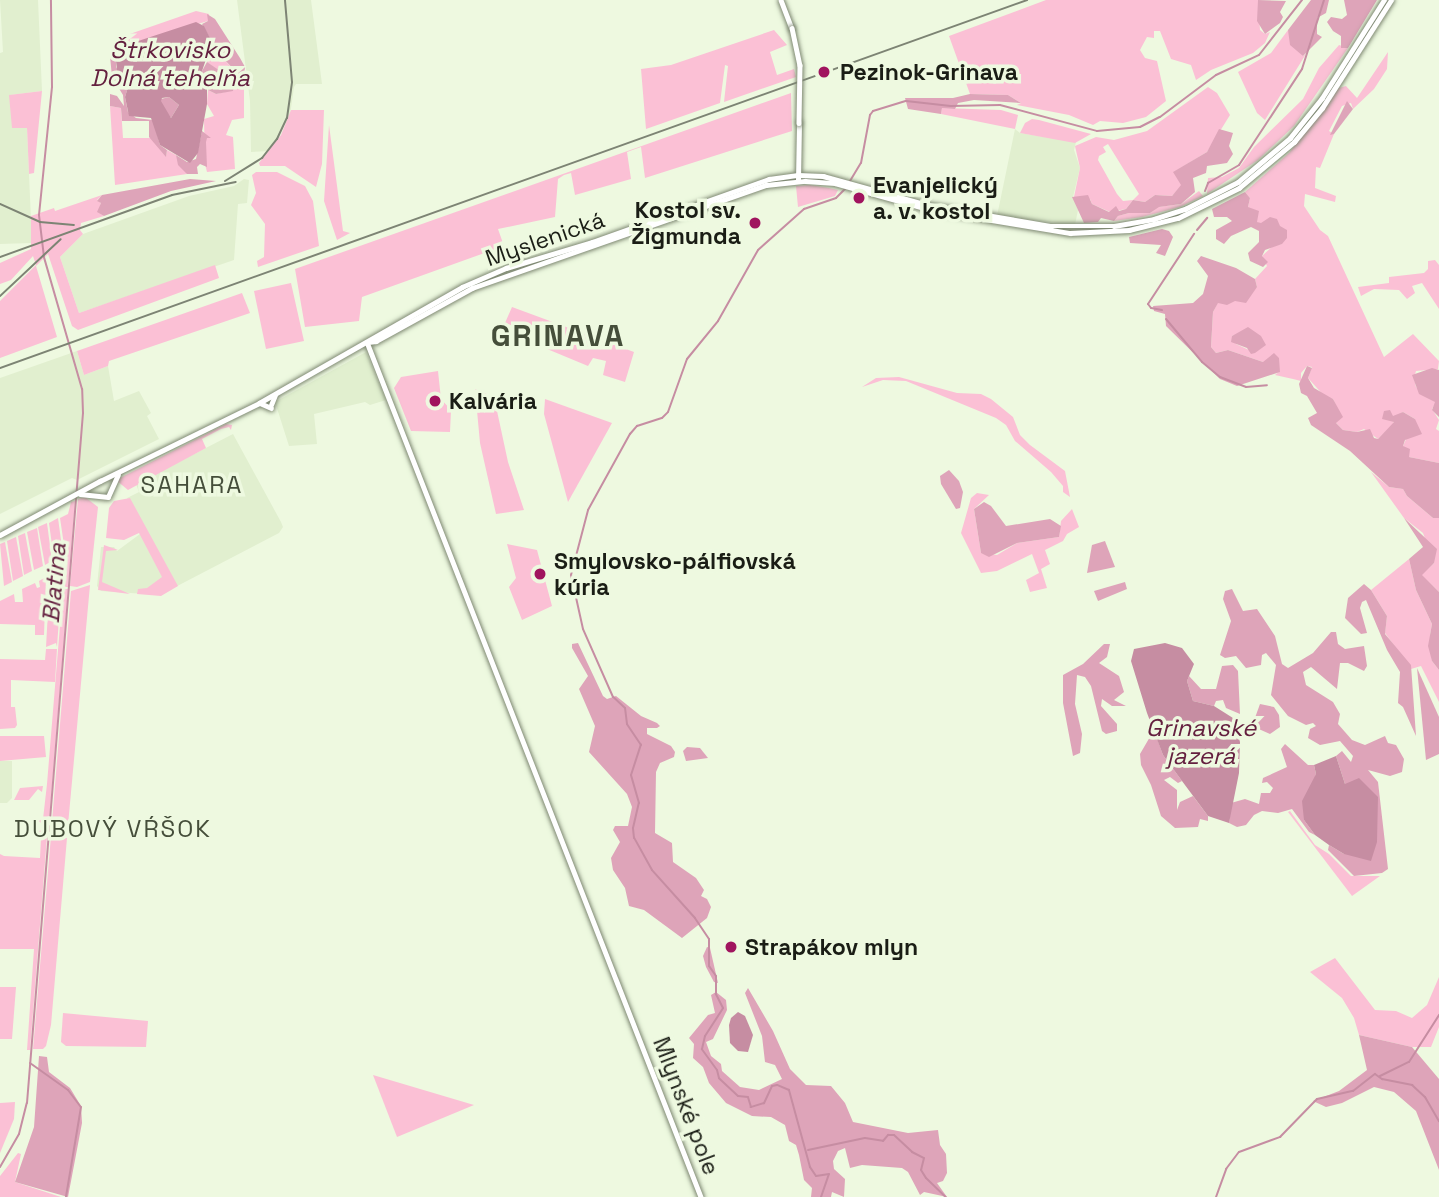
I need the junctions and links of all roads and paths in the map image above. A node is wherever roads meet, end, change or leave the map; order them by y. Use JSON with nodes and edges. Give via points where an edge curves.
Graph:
{"nodes":[{"id":1,"x":1384,"y":0,"type":"edge"},
{"id":2,"x":1391,"y":0,"type":"edge"},
{"id":3,"x":782,"y":2,"type":"edge"},
{"id":4,"x":798,"y":178,"type":"junction"},
{"id":5,"x":848,"y":184,"type":"junction"},
{"id":6,"x":986,"y":216,"type":"junction"},
{"id":7,"x":979,"y":220,"type":"junction"},
{"id":8,"x":1070,"y":230,"type":"junction"},
{"id":9,"x":367,"y":342,"type":"junction"},
{"id":10,"x":275,"y":394,"type":"junction"},
{"id":11,"x":259,"y":403,"type":"junction"},
{"id":12,"x":118,"y":474,"type":"junction"},
{"id":13,"x":104,"y":480,"type":"junction"},
{"id":14,"x":97,"y":483,"type":"junction"},
{"id":15,"x":113,"y":487,"type":"junction"},
{"id":16,"x":80,"y":494,"type":"junction"},
{"id":17,"x":97,"y":494,"type":"junction"},
{"id":18,"x":0,"y":535,"type":"edge"},
{"id":19,"x":701,"y":1197,"type":"edge"}],
"edges":[{"from":1,"to":8,"type":"main road","via":[[1304,121],[1249,174],[1211,197],[1164,216]]},
{"from":2,"to":8,"type":"main road","via":[[1316,116],[1253,178],[1215,202],[1156,225],[1115,232]]},
{"from":3,"to":4,"type":"main road","bridge":true,"via":[[800,65]]},
{"from":4,"to":5,"type":"main road","name":"Myslenická"},
{"from":4,"to":9,"type":"main road","name":"Myslenická","via":[[769,179],[727,191],[602,239],[506,268],[446,295]]},
{"from":5,"to":6,"type":"main road","name":"Myslenická"},
{"from":5,"to":7,"type":"main road","name":"Myslenická"},
{"from":6,"to":7,"type":"main road"},
{"from":6,"to":8,"type":"main road","name":"Myslenická"},
{"from":7,"to":8,"type":"main road","name":"Myslenická"},
{"from":9,"to":10,"type":"main road","name":"Myslenická"},
{"from":9,"to":19,"type":"main road","name":"Mlynské pole"},
{"from":10,"to":11,"type":"main road","name":"Myslenická"},
{"from":10,"to":11,"type":"main road","via":[[271,407]]},
{"from":11,"to":12,"type":"main road","name":"Myslenická"},
{"from":12,"to":13,"type":"main road","name":"Myslenická"},
{"from":12,"to":15,"type":"main road"},
{"from":13,"to":14,"type":"main road","name":"Myslenická"},
{"from":13,"to":15,"type":"main road"},
{"from":14,"to":16,"type":"main road","name":"Myslenická"},
{"from":14,"to":17,"type":"main road"},
{"from":15,"to":17,"type":"main road","via":[[107,497]]},
{"from":16,"to":17,"type":"main road"},
{"from":16,"to":18,"type":"main road","name":"Myslenická"}]}
